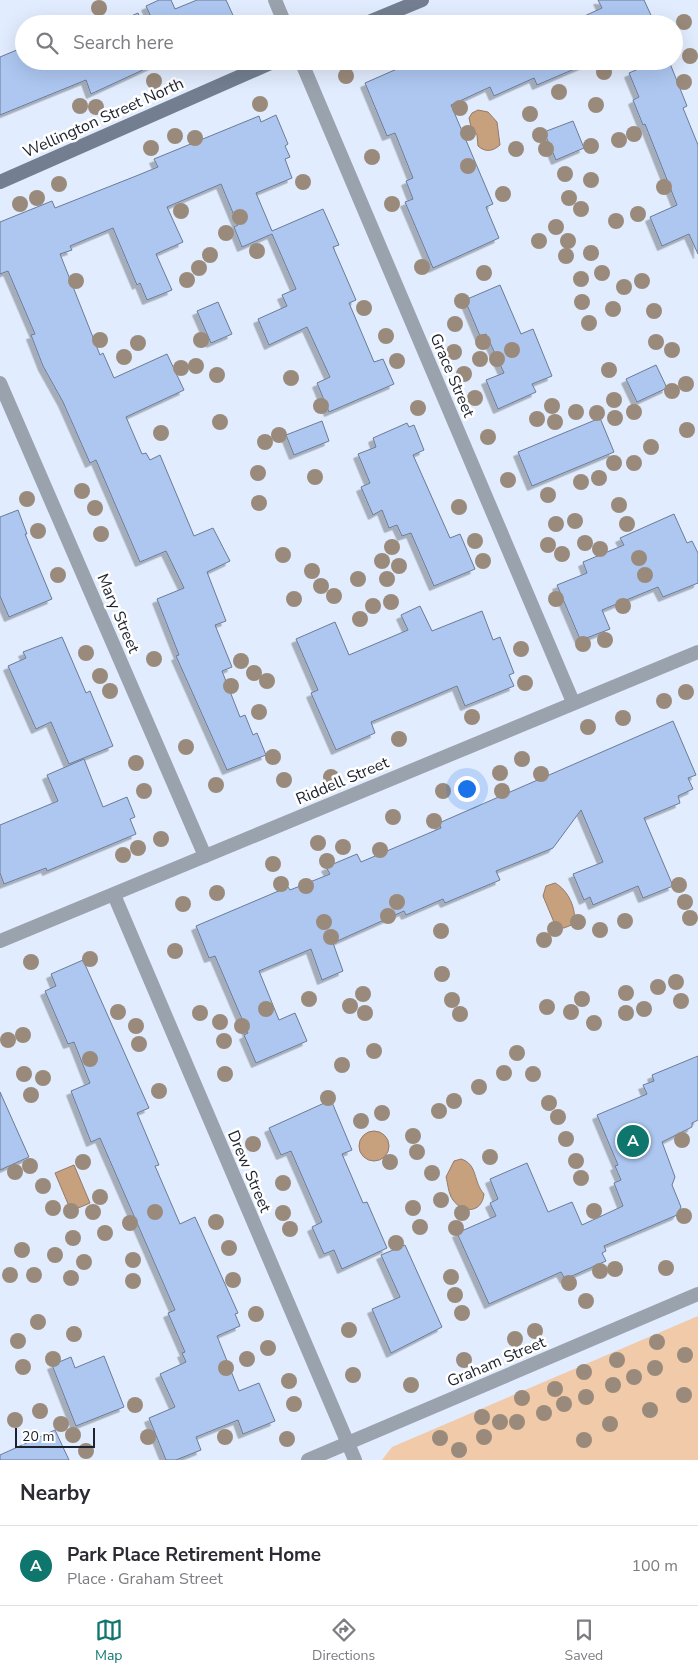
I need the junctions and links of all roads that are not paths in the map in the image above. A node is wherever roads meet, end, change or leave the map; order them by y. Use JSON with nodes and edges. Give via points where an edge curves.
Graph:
{"nodes":[{"id":1,"x":275,"y":0,"type":"edge"},
{"id":2,"x":422,"y":0,"type":"edge"},
{"id":3,"x":281,"y":15,"type":"edge"},
{"id":4,"x":386,"y":15,"type":"edge"},
{"id":5,"x":255,"y":70,"type":"edge"},
{"id":6,"x":305,"y":70,"type":"edge"},
{"id":7,"x":0,"y":182,"type":"edge"},
{"id":8,"x":0,"y":383,"type":"edge"},
{"id":9,"x":698,"y":652,"type":"edge"},
{"id":10,"x":573,"y":702,"type":"junction"},
{"id":11,"x":205,"y":856,"type":"junction"},
{"id":12,"x":114,"y":895,"type":"junction"},
{"id":13,"x":0,"y":941,"type":"edge"},
{"id":14,"x":698,"y":1294,"type":"edge"},
{"id":15,"x":348,"y":1443,"type":"junction"},
{"id":16,"x":308,"y":1460,"type":"edge"},
{"id":17,"x":355,"y":1460,"type":"edge"}],
"edges":[{"from":1,"to":3,"type":"street"},
{"from":2,"to":4,"type":"main road"},
{"from":5,"to":7,"type":"main road","name":"Wellington Street North"},
{"from":6,"to":10,"type":"street","name":"Grace Street"},
{"from":8,"to":11,"type":"street","name":"Mary Street"},
{"from":9,"to":10,"type":"street","name":"Riddell Street"},
{"from":10,"to":11,"type":"street","name":"Riddell Street"},
{"from":11,"to":12,"type":"street","name":"Riddell Street"},
{"from":12,"to":13,"type":"street","name":"Riddell Street"},
{"from":12,"to":15,"type":"street","name":"Drew Street"},
{"from":14,"to":15,"type":"street","name":"Graham Street"},
{"from":15,"to":16,"type":"street","name":"Graham Street"},
{"from":15,"to":17,"type":"street","name":"Drew Street"}]}
